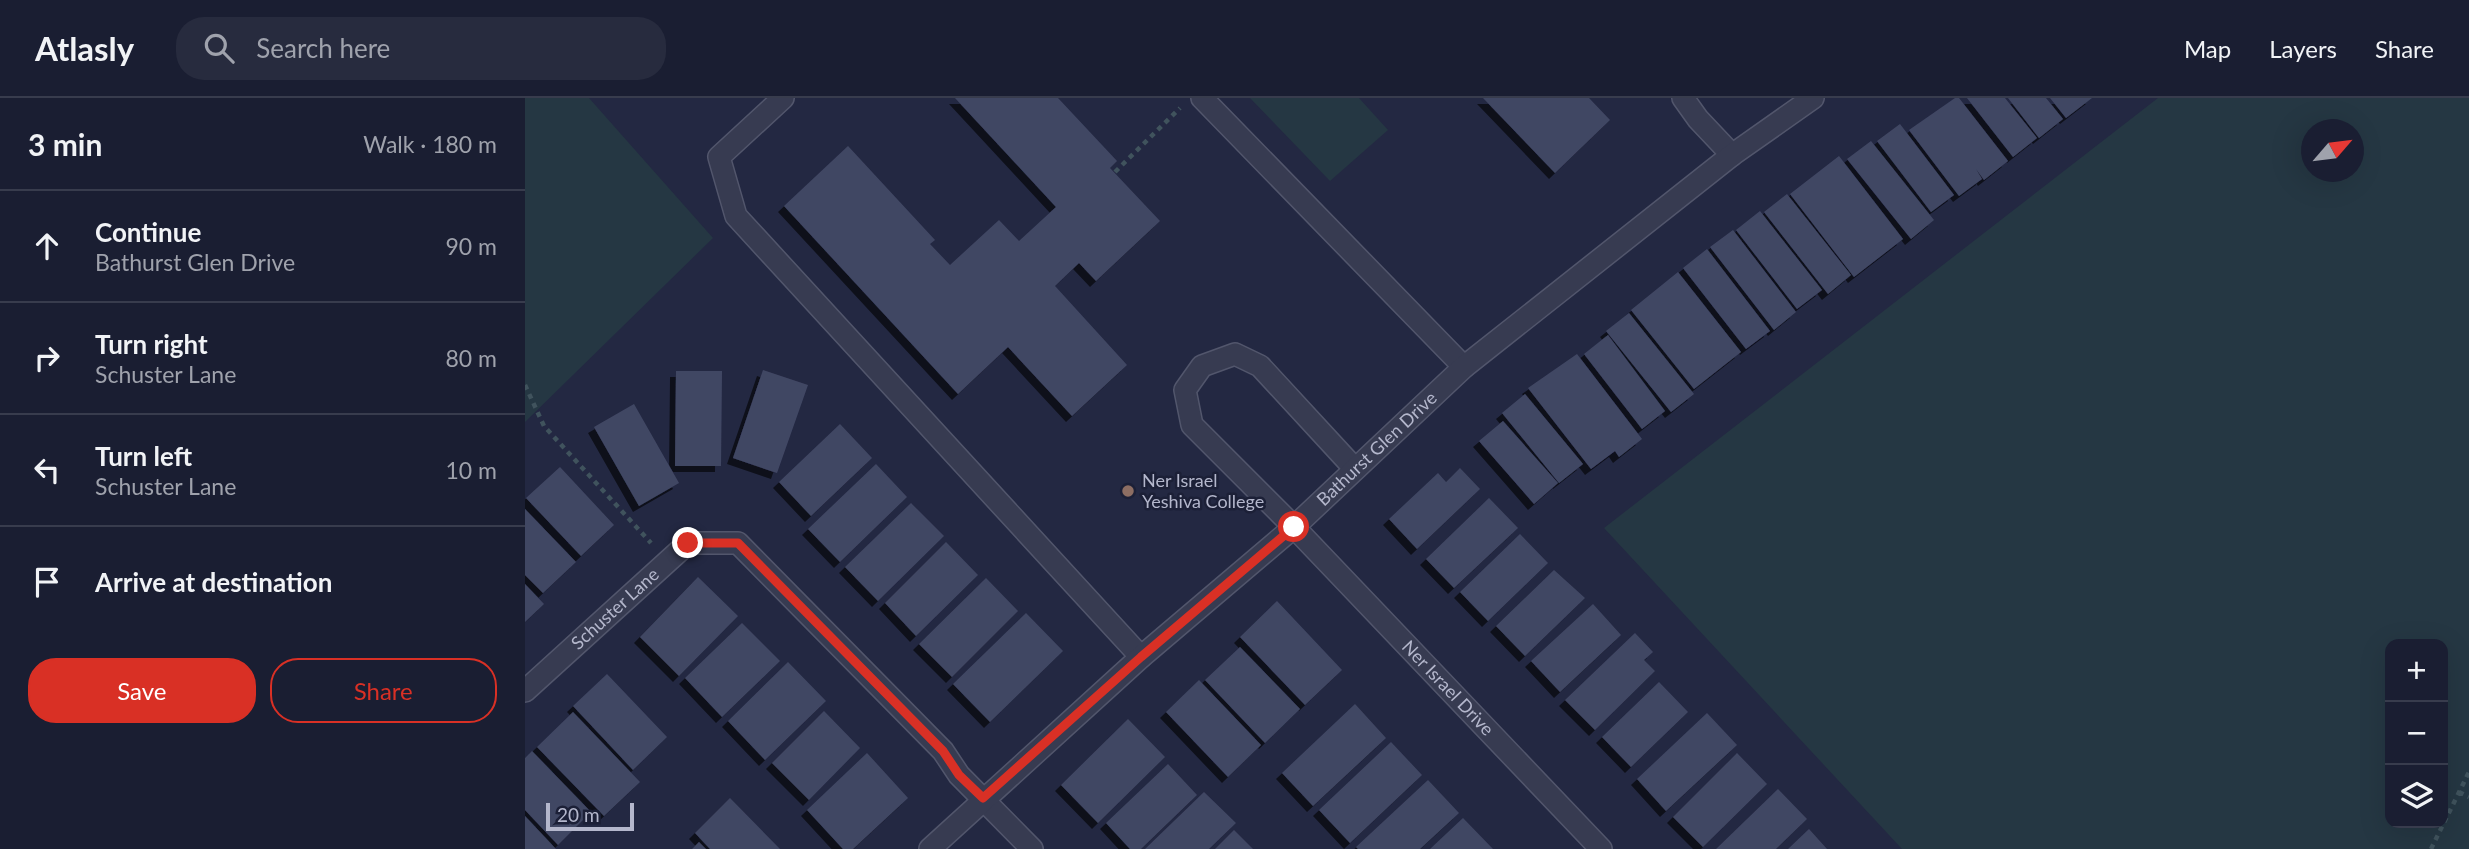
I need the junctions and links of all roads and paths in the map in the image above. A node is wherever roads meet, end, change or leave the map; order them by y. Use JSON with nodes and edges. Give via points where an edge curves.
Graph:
{"nodes":[{"id":1,"x":783,"y":98,"type":"edge"},
{"id":2,"x":1202,"y":98,"type":"edge"},
{"id":3,"x":1683,"y":98,"type":"edge"},
{"id":4,"x":1813,"y":98,"type":"edge"},
{"id":5,"x":1177,"y":112,"type":"dead end"},
{"id":6,"x":1732,"y":155,"type":"junction"},
{"id":7,"x":1115,"y":172,"type":"dead end"},
{"id":8,"x":1464,"y":367,"type":"junction"},
{"id":9,"x":525,"y":385,"type":"edge"},
{"id":10,"x":1355,"y":469,"type":"junction"},
{"id":11,"x":1294,"y":527,"type":"junction"},
{"id":12,"x":668,"y":562,"type":"junction"},
{"id":13,"x":1141,"y":657,"type":"junction"},
{"id":14,"x":525,"y":691,"type":"edge"},
{"id":15,"x":2469,"y":772,"type":"edge"},
{"id":16,"x":2459,"y":792,"type":"junction"},
{"id":17,"x":2469,"y":797,"type":"edge"},
{"id":18,"x":983,"y":798,"type":"junction"},
{"id":19,"x":930,"y":849,"type":"edge"},
{"id":20,"x":1032,"y":849,"type":"edge"},
{"id":21,"x":1601,"y":849,"type":"edge"},
{"id":22,"x":2431,"y":849,"type":"edge"}],
"edges":[{"from":1,"to":13,"type":"street","via":[[719,157],[736,216]]},
{"from":2,"to":8,"type":"street"},
{"from":3,"to":6,"type":"street"},
{"from":4,"to":6,"type":"street","name":"Bathurst Glen Drive"},
{"from":5,"to":7,"type":"path"},
{"from":6,"to":8,"type":"street","name":"Bathurst Glen Drive"},
{"from":8,"to":10,"type":"street","name":"Bathurst Glen Drive"},
{"from":9,"to":12,"type":"path","via":[[544,426]]},
{"from":10,"to":11,"type":"street","name":"Bathurst Glen Drive"},
{"from":10,"to":11,"type":"street","name":"Ner Israel Drive","via":[[1260,366],[1235,354],[1202,366],[1185,390],[1192,425]]},
{"from":11,"to":13,"type":"street","name":"Bathurst Glen Drive"},
{"from":11,"to":21,"type":"street","name":"Ner Israel Drive"},
{"from":12,"to":14,"type":"street","name":"Schuster Lane"},
{"from":12,"to":18,"type":"street","name":"Schuster Lane","via":[[688,543],[738,543],[943,751]]},
{"from":13,"to":18,"type":"street","name":"Bathurst Glen Drive"},
{"from":15,"to":16,"type":"path"},
{"from":16,"to":17,"type":"path"},
{"from":16,"to":22,"type":"path"},
{"from":18,"to":19,"type":"street","name":"Bathurst Glen Drive"},
{"from":18,"to":20,"type":"street","name":"Schuster Lane"}]}
